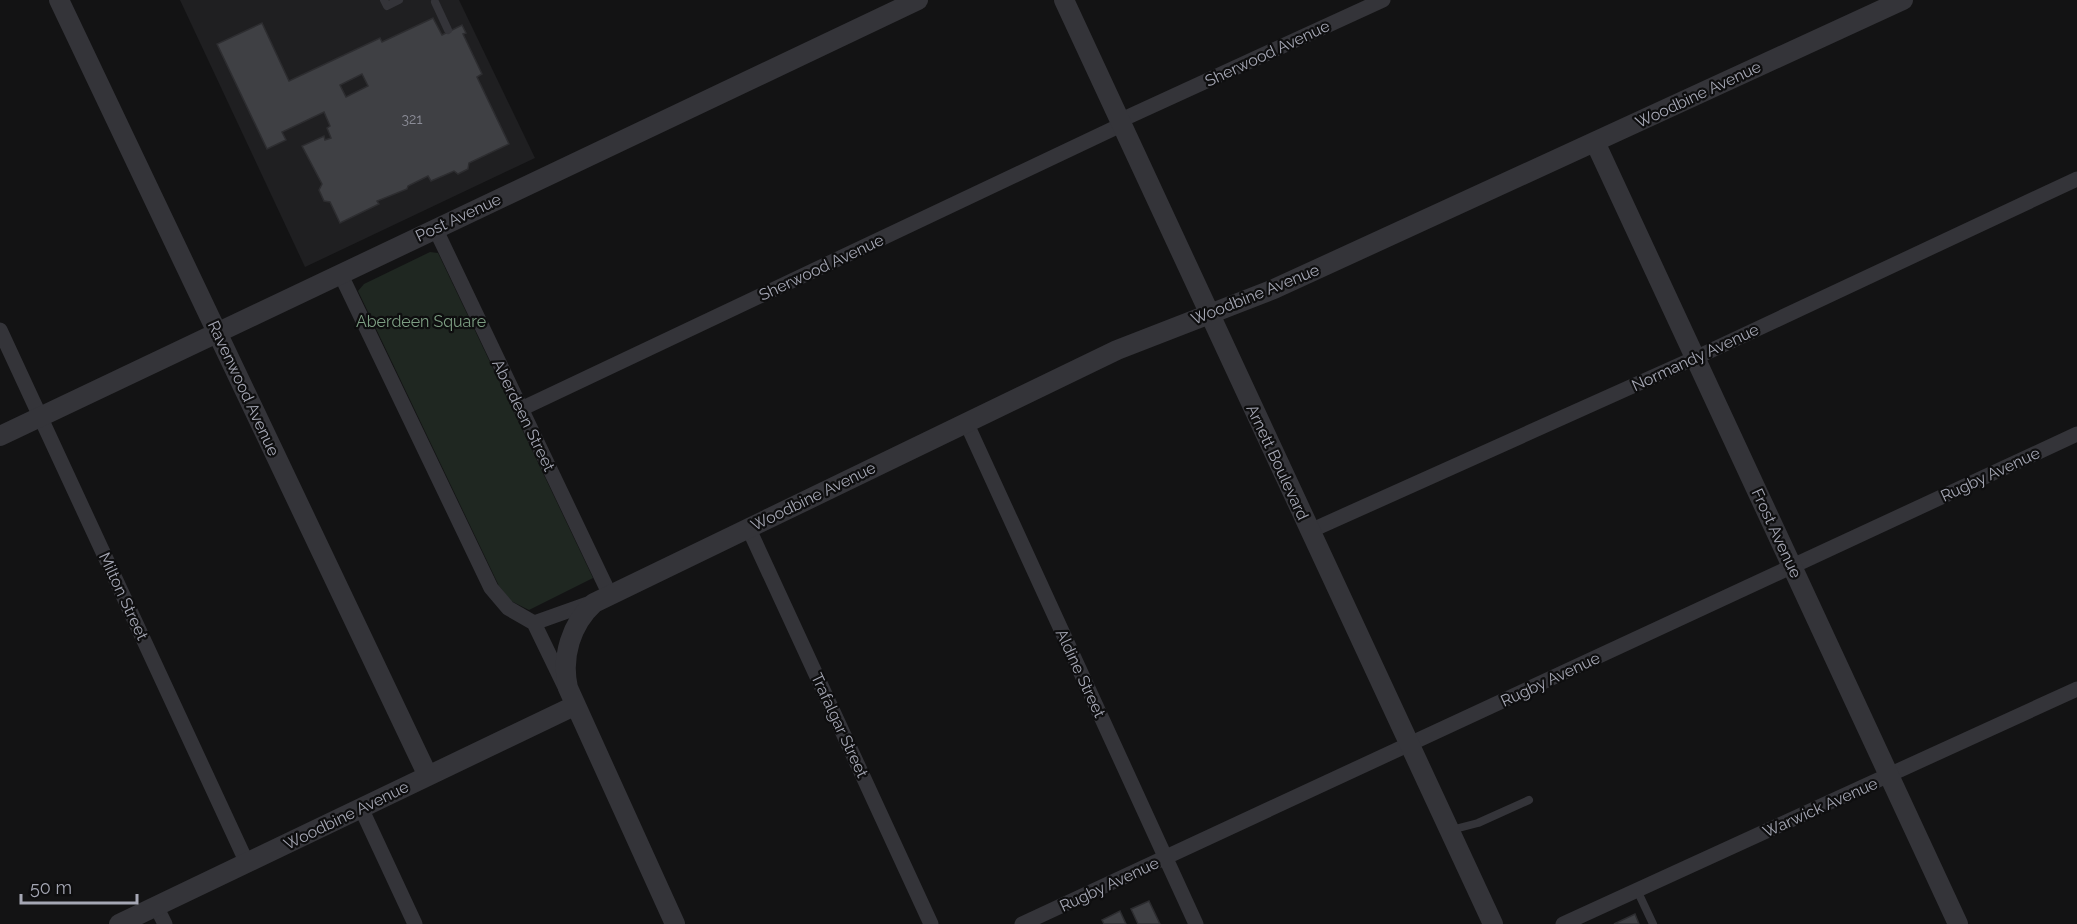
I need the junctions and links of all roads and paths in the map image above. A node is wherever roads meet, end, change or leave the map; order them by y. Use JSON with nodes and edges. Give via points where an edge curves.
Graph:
{"nodes":[{"id":1,"x":59,"y":0,"type":"edge"},
{"id":2,"x":384,"y":0,"type":"edge"},
{"id":3,"x":399,"y":0,"type":"edge"},
{"id":4,"x":918,"y":0,"type":"edge"},
{"id":5,"x":1064,"y":0,"type":"edge"},
{"id":6,"x":1383,"y":0,"type":"edge"},
{"id":7,"x":1903,"y":0,"type":"edge"},
{"id":8,"x":436,"y":1,"type":"edge"},
{"id":9,"x":448,"y":30,"type":"dead end"},
{"id":10,"x":1120,"y":123,"type":"junction"},
{"id":11,"x":1595,"y":142,"type":"junction"},
{"id":12,"x":2077,"y":179,"type":"edge"},
{"id":13,"x":435,"y":228,"type":"junction"},
{"id":14,"x":340,"y":273,"type":"junction"},
{"id":15,"x":1209,"y":314,"type":"junction"},
{"id":16,"x":0,"y":330,"type":"edge"},
{"id":17,"x":218,"y":331,"type":"junction"},
{"id":18,"x":1695,"y":358,"type":"junction"},
{"id":19,"x":521,"y":409,"type":"junction"},
{"id":20,"x":41,"y":417,"type":"junction"},
{"id":21,"x":966,"y":422,"type":"junction"},
{"id":22,"x":2077,"y":435,"type":"edge"},
{"id":23,"x":0,"y":436,"type":"edge"},
{"id":24,"x":748,"y":526,"type":"junction"},
{"id":25,"x":1310,"y":531,"type":"junction"},
{"id":26,"x":1792,"y":565,"type":"junction"},
{"id":27,"x":605,"y":595,"type":"junction"},
{"id":28,"x":534,"y":623,"type":"junction"},
{"id":29,"x":2077,"y":689,"type":"edge"},
{"id":30,"x":572,"y":702,"type":"junction"},
{"id":31,"x":1409,"y":745,"type":"junction"},
{"id":32,"x":428,"y":776,"type":"junction"},
{"id":33,"x":1889,"y":776,"type":"junction"},
{"id":34,"x":1529,"y":801,"type":"dead end"},
{"id":35,"x":361,"y":808,"type":"junction"},
{"id":36,"x":1449,"y":831,"type":"junction"},
{"id":37,"x":1165,"y":858,"type":"junction"},
{"id":38,"x":247,"y":863,"type":"junction"},
{"id":39,"x":1637,"y":890,"type":"junction"},
{"id":40,"x":156,"y":906,"type":"junction"},
{"id":41,"x":119,"y":924,"type":"edge"},
{"id":42,"x":165,"y":924,"type":"edge"},
{"id":43,"x":415,"y":924,"type":"edge"},
{"id":44,"x":675,"y":924,"type":"edge"},
{"id":45,"x":931,"y":924,"type":"edge"},
{"id":46,"x":1022,"y":924,"type":"edge"},
{"id":47,"x":1196,"y":924,"type":"edge"},
{"id":48,"x":1492,"y":924,"type":"edge"},
{"id":49,"x":1563,"y":924,"type":"edge"},
{"id":50,"x":1653,"y":924,"type":"edge"},
{"id":51,"x":1958,"y":924,"type":"edge"}],
"edges":[{"from":1,"to":17,"type":"street","name":"Ravenwood Avenue"},
{"from":2,"to":3,"type":"lane","via":[[387,6]]},
{"from":4,"to":13,"type":"street","name":"Post Avenue"},
{"from":5,"to":10,"type":"street","name":"Arnett Boulevard"},
{"from":6,"to":10,"type":"street","name":"Sherwood Avenue"},
{"from":7,"to":11,"type":"street","name":"Woodbine Avenue"},
{"from":8,"to":9,"type":"lane"},
{"from":10,"to":15,"type":"street","name":"Arnett Boulevard"},
{"from":10,"to":19,"type":"street","name":"Sherwood Avenue"},
{"from":11,"to":15,"type":"street","name":"Woodbine Avenue","via":[[1274,289]]},
{"from":11,"to":18,"type":"street","name":"Frost Avenue"},
{"from":12,"to":18,"type":"street","name":"Normandy Avenue"},
{"from":13,"to":14,"type":"street","name":"Post Avenue"},
{"from":13,"to":19,"type":"street","name":"Aberdeen Street"},
{"from":14,"to":17,"type":"street","name":"Post Avenue"},
{"from":14,"to":28,"type":"street","via":[[491,588],[508,608]]},
{"from":15,"to":21,"type":"street","name":"Woodbine Avenue","via":[[1117,350]]},
{"from":15,"to":25,"type":"street","name":"Arnett Boulevard"},
{"from":16,"to":20,"type":"street","name":"Milton Street"},
{"from":17,"to":20,"type":"street","name":"Post Avenue"},
{"from":17,"to":32,"type":"street","name":"Ravenwood Avenue"},
{"from":18,"to":25,"type":"street","name":"Normandy Avenue"},
{"from":18,"to":26,"type":"street","name":"Frost Avenue"},
{"from":19,"to":27,"type":"street","name":"Aberdeen Street"},
{"from":20,"to":23,"type":"street","name":"Post Avenue"},
{"from":20,"to":38,"type":"street","name":"Milton Street"},
{"from":21,"to":24,"type":"street","name":"Woodbine Avenue"},
{"from":21,"to":37,"type":"street","name":"Aldine Street"},
{"from":22,"to":26,"type":"street","name":"Rugby Avenue"},
{"from":24,"to":27,"type":"street","name":"Woodbine Avenue"},
{"from":24,"to":45,"type":"street","name":"Trafalgar Street"},
{"from":25,"to":31,"type":"street","name":"Arnett Boulevard"},
{"from":26,"to":31,"type":"street","name":"Rugby Avenue"},
{"from":26,"to":33,"type":"street","name":"Frost Avenue"},
{"from":27,"to":28,"type":"street","via":[[573,611]]},
{"from":27,"to":30,"type":"street","via":[[582,615],[570,640],[565,669]]},
{"from":28,"to":30,"type":"street"},
{"from":29,"to":33,"type":"street","name":"Warwick Avenue"},
{"from":30,"to":32,"type":"street","name":"Woodbine Avenue"},
{"from":30,"to":44,"type":"street"},
{"from":31,"to":36,"type":"street","name":"Arnett Boulevard"},
{"from":31,"to":37,"type":"street","name":"Rugby Avenue"},
{"from":32,"to":35,"type":"street","name":"Woodbine Avenue"},
{"from":33,"to":39,"type":"street","name":"Warwick Avenue"},
{"from":33,"to":51,"type":"street","name":"Frost Avenue"},
{"from":34,"to":36,"type":"lane"},
{"from":35,"to":38,"type":"street","name":"Woodbine Avenue"},
{"from":35,"to":43,"type":"street"},
{"from":36,"to":48,"type":"street","name":"Arnett Boulevard"},
{"from":37,"to":46,"type":"street","name":"Rugby Avenue"},
{"from":37,"to":47,"type":"street","name":"Aldine Street"},
{"from":38,"to":40,"type":"street","name":"Woodbine Avenue"},
{"from":39,"to":49,"type":"street","name":"Warwick Avenue"},
{"from":39,"to":50,"type":"lane"},
{"from":40,"to":41,"type":"street","name":"Woodbine Avenue"},
{"from":40,"to":42,"type":"street"}]}
